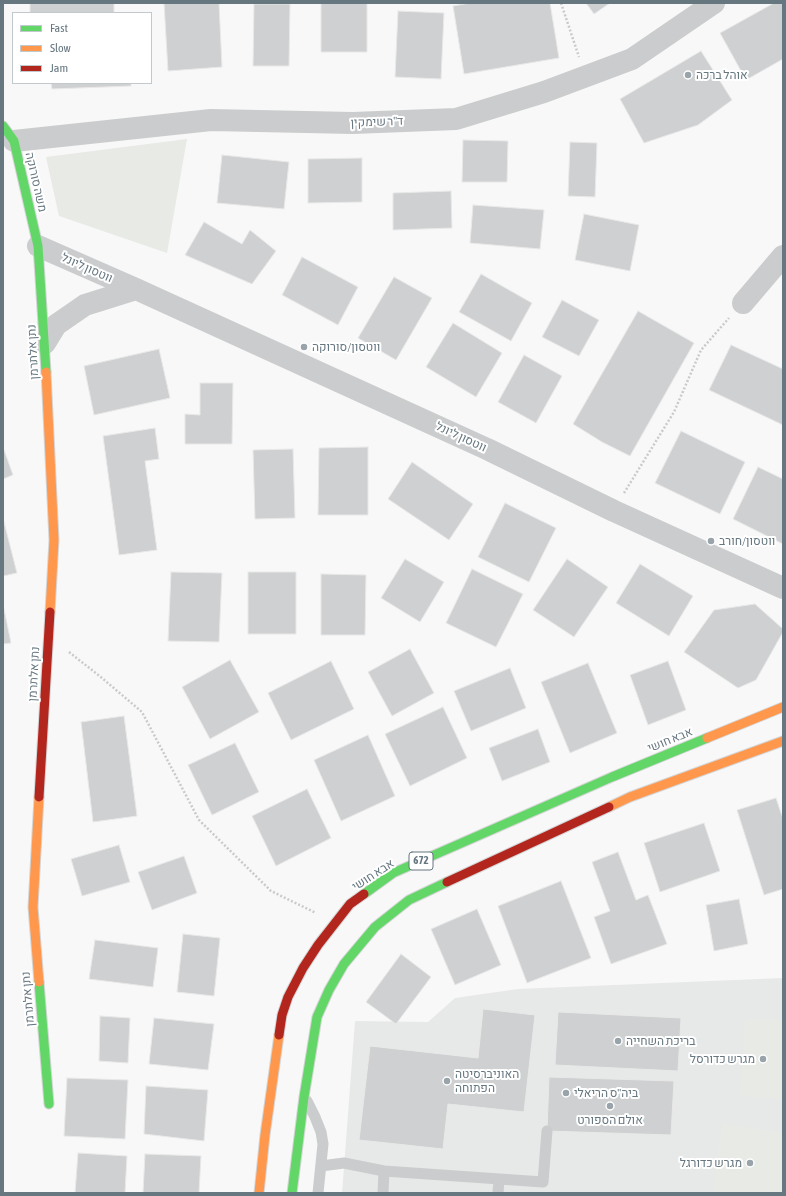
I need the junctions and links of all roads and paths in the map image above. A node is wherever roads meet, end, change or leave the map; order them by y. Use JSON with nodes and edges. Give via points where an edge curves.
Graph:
{"nodes":[{"id":1,"x":561,"y":3,"type":"edge"},
{"id":2,"x":714,"y":3,"type":"edge"},
{"id":3,"x":586,"y":76,"type":"junction"},
{"id":4,"x":8,"y":134,"type":"edge"},
{"id":5,"x":38,"y":246,"type":"junction"},
{"id":6,"x":783,"y":256,"type":"edge"},
{"id":7,"x":136,"y":289,"type":"junction"},
{"id":8,"x":742,"y":303,"type":"joint"},
{"id":9,"x":45,"y":343,"type":"junction"},
{"id":10,"x":614,"y":511,"type":"junction"},
{"id":11,"x":783,"y":588,"type":"edge"},
{"id":12,"x":48,"y":636,"type":"junction"},
{"id":13,"x":783,"y":707,"type":"edge"},
{"id":14,"x":783,"y":741,"type":"edge"},
{"id":15,"x":336,"y":922,"type":"junction"},
{"id":16,"x":304,"y":1097,"type":"junction"},
{"id":17,"x":49,"y":1104,"type":"dead end"},
{"id":18,"x":547,"y":1131,"type":"dead end"},
{"id":19,"x":321,"y":1166,"type":"junction"},
{"id":20,"x":384,"y":1171,"type":"junction"},
{"id":21,"x":499,"y":1179,"type":"junction"},
{"id":22,"x":260,"y":1193,"type":"edge"},
{"id":23,"x":292,"y":1193,"type":"edge"},
{"id":24,"x":318,"y":1193,"type":"edge"},
{"id":25,"x":383,"y":1193,"type":"edge"},
{"id":26,"x":498,"y":1193,"type":"edge"}],
"edges":[{"from":1,"to":3,"type":"path"},
{"from":2,"to":3,"type":"street","name":"ד\"ר שימקין","via":[[632,59]]},
{"from":3,"to":4,"type":"street","name":"ד\"ר שימקין","via":[[544,92],[456,119],[353,123],[211,120]]},
{"from":4,"to":5,"type":"main road","name":"משה סורוקה"},
{"from":5,"to":7,"type":"street","name":"ווטסון ליונל"},
{"from":5,"to":9,"type":"main road","name":"נתן אלתרמן"},
{"from":6,"to":8,"type":"street"},
{"from":7,"to":9,"type":"street","name":"ווטסון ליונל","via":[[85,305],[56,325]]},
{"from":7,"to":10,"type":"street","name":"ווטסון ליונל","via":[[487,449]]},
{"from":8,"to":10,"type":"path","via":[[700,350],[674,412]]},
{"from":9,"to":12,"type":"main road","name":"נתן אלתרמן","via":[[54,540]]},
{"from":10,"to":11,"type":"street","name":"ווטסון ליונל"},
{"from":12,"to":15,"type":"path","via":[[142,712],[199,820],[271,891]]},
{"from":12,"to":17,"type":"main road","name":"נתן אלתרמן","via":[[33,907]]},
{"from":13,"to":15,"type":"main road","name":"אבא חושי","number":"672","via":[[612,777],[393,873],[350,904]]},
{"from":14,"to":16,"type":"main road","number":"672","via":[[630,797],[410,900],[375,927],[344,964],[328,990],[317,1017]]},
{"from":15,"to":22,"type":"main road","name":"אבא חושי","number":"672","via":[[303,968],[288,996],[282,1015],[265,1135]]},
{"from":16,"to":19,"type":"lane","via":[[321,1132]]},
{"from":16,"to":23,"type":"main road","number":"672"},
{"from":18,"to":21,"type":"lane","via":[[543,1182]]},
{"from":19,"to":20,"type":"lane","via":[[344,1163]]},
{"from":19,"to":24,"type":"lane"},
{"from":20,"to":21,"type":"lane"},
{"from":20,"to":25,"type":"lane"},
{"from":21,"to":26,"type":"lane"}]}
